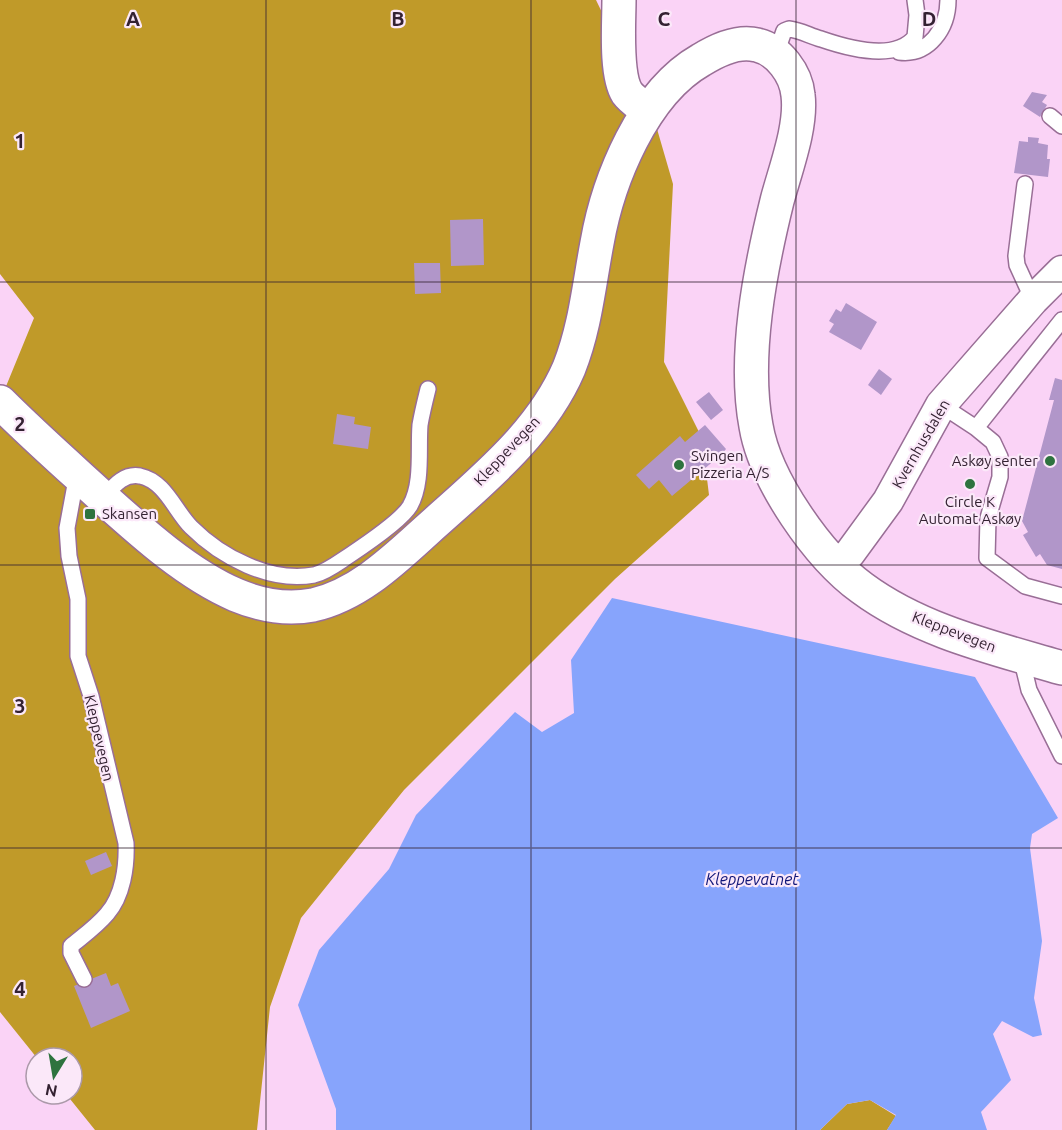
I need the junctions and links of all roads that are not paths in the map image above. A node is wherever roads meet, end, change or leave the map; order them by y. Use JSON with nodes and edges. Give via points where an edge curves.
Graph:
{"nodes":[{"id":1,"x":619,"y":0,"type":"edge"},
{"id":2,"x":915,"y":0,"type":"edge"},
{"id":3,"x":948,"y":0,"type":"edge"},
{"id":4,"x":890,"y":51,"type":"junction"},
{"id":5,"x":776,"y":54,"type":"junction"},
{"id":6,"x":648,"y":111,"type":"junction"},
{"id":7,"x":1025,"y":184,"type":"dead end"},
{"id":8,"x":1061,"y":270,"type":"edge"},
{"id":9,"x":1034,"y":300,"type":"junction"},
{"id":10,"x":1062,"y":320,"type":"edge"},
{"id":11,"x":428,"y":389,"type":"dead end"},
{"id":12,"x":0,"y":402,"type":"edge"},
{"id":13,"x":941,"y":405,"type":"junction"},
{"id":14,"x":976,"y":428,"type":"junction"},
{"id":15,"x":76,"y":474,"type":"junction"},
{"id":16,"x":103,"y":498,"type":"junction"},
{"id":17,"x":837,"y":565,"type":"junction"},
{"id":18,"x":1062,"y":596,"type":"edge"},
{"id":19,"x":1021,"y":657,"type":"junction"},
{"id":20,"x":1062,"y":668,"type":"edge"},
{"id":21,"x":1062,"y":756,"type":"edge"},
{"id":22,"x":84,"y":980,"type":"dead end"}],
"edges":[{"from":1,"to":6,"type":"main road","via":[[622,76],[627,93]]},
{"from":2,"to":4,"type":"lane","via":[[915,37],[903,49]]},
{"from":3,"to":4,"type":"lane","via":[[941,30],[927,47],[905,53]]},
{"from":4,"to":5,"type":"lane","via":[[867,50],[789,29],[784,31]]},
{"from":5,"to":6,"type":"main road","name":"Kleppevegen","via":[[757,45],[722,49],[680,75]]},
{"from":5,"to":17,"type":"main road","name":"Kleppevegen","via":[[793,76],[799,96],[797,123],[757,295],[753,357],[756,425],[765,460],[797,520]]},
{"from":6,"to":16,"type":"main road","name":"Kleppevegen","via":[[608,198],[597,238],[586,315],[569,367],[551,402],[499,463],[379,572],[342,595],[315,604],[290,608],[262,604],[210,582]]},
{"from":7,"to":9,"type":"lane","via":[[1016,256]]},
{"from":8,"to":9,"type":"street","name":"Kvernhusdalen"},
{"from":9,"to":13,"type":"street","name":"Kvernhusdalen"},
{"from":10,"to":14,"type":"lane"},
{"from":11,"to":16,"type":"lane","via":[[421,422],[417,485],[410,506],[364,546],[323,572],[299,576],[253,569],[224,553],[190,526],[150,479],[129,476]]},
{"from":12,"to":15,"type":"main road","name":"Kleppevegen"},
{"from":13,"to":14,"type":"lane"},
{"from":13,"to":17,"type":"street","name":"Kvernhusdalen","via":[[888,501]]},
{"from":14,"to":18,"type":"lane","via":[[993,442],[1000,457],[1000,477],[988,518],[987,558],[1025,585]]},
{"from":15,"to":16,"type":"main road","name":"Kleppevegen"},
{"from":15,"to":22,"type":"lane","name":"Kleppevegen","via":[[67,528],[78,599],[78,656],[91,696],[127,858],[120,890],[108,914],[71,946]]},
{"from":17,"to":19,"type":"main road","name":"Kleppevegen","via":[[858,585],[916,620]]},
{"from":19,"to":20,"type":"main road","name":"Kleppevegen"},
{"from":19,"to":21,"type":"lane","via":[[1029,690]]}]}
